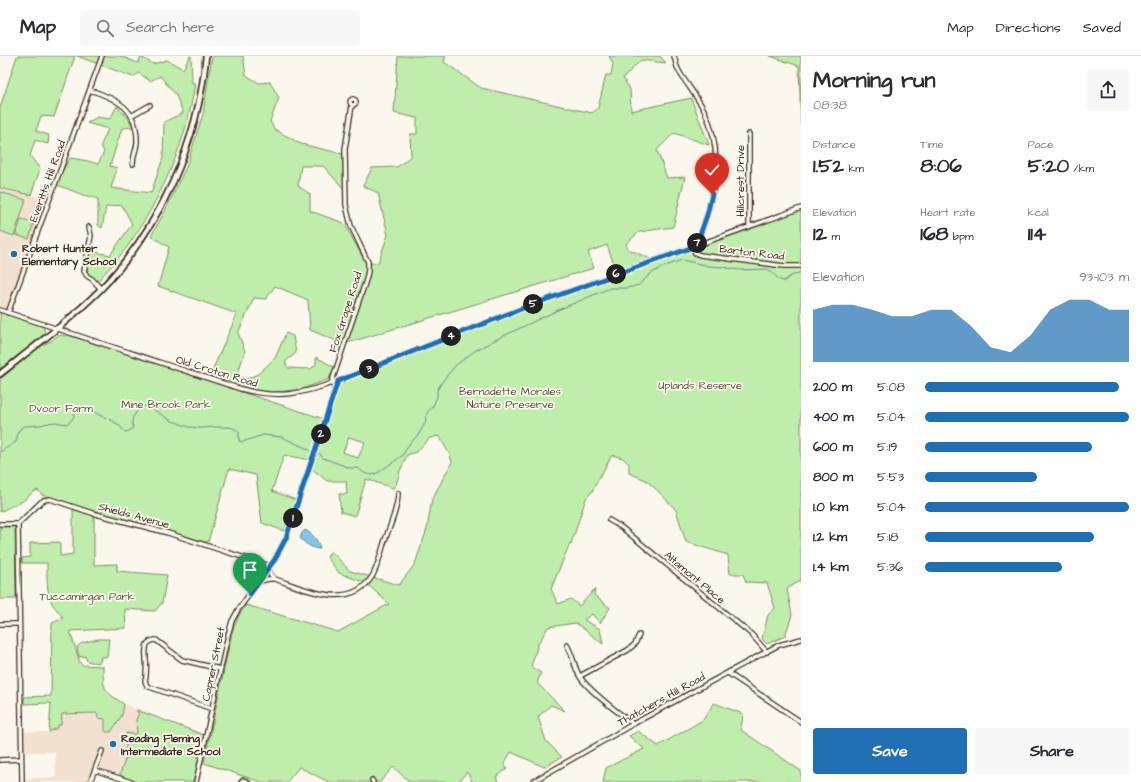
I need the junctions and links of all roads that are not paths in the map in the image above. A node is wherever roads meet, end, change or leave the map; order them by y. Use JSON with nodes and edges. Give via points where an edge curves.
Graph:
{"nodes":[{"id":1,"x":102,"y":56,"type":"edge"},
{"id":2,"x":206,"y":56,"type":"edge"},
{"id":3,"x":674,"y":56,"type":"edge"},
{"id":4,"x":90,"y":90,"type":"junction"},
{"id":5,"x":150,"y":105,"type":"dead end"},
{"id":6,"x":352,"y":106,"type":"dead end"},
{"id":7,"x":131,"y":116,"type":"junction"},
{"id":8,"x":749,"y":134,"type":"dead end"},
{"id":9,"x":133,"y":164,"type":"dead end"},
{"id":10,"x":801,"y":208,"type":"edge"},
{"id":11,"x":90,"y":227,"type":"dead end"},
{"id":12,"x":749,"y":227,"type":"junction"},
{"id":13,"x":695,"y":247,"type":"junction"},
{"id":14,"x":801,"y":266,"type":"edge"},
{"id":15,"x":101,"y":288,"type":"junction"},
{"id":16,"x":0,"y":310,"type":"edge"},
{"id":17,"x":8,"y":313,"type":"junction"},
{"id":18,"x":56,"y":329,"type":"junction"},
{"id":19,"x":11,"y":366,"type":"junction"},
{"id":20,"x":0,"y":371,"type":"edge"},
{"id":21,"x":0,"y":374,"type":"edge"},
{"id":22,"x":338,"y":381,"type":"junction"},
{"id":23,"x":331,"y":384,"type":"junction"},
{"id":24,"x":398,"y":493,"type":"dead end"},
{"id":25,"x":609,"y":520,"type":"dead end"},
{"id":26,"x":0,"y":524,"type":"edge"},
{"id":27,"x":18,"y":524,"type":"junction"},
{"id":28,"x":269,"y":567,"type":"junction"},
{"id":29,"x":275,"y":579,"type":"junction"},
{"id":30,"x":259,"y":581,"type":"junction"},
{"id":31,"x":0,"y":624,"type":"edge"},
{"id":32,"x":19,"y":624,"type":"junction"},
{"id":33,"x":639,"y":635,"type":"dead end"},
{"id":34,"x":801,"y":639,"type":"edge"},
{"id":35,"x":567,"y":645,"type":"dead end"},
{"id":36,"x":766,"y":652,"type":"junction"},
{"id":37,"x":220,"y":669,"type":"junction"},
{"id":38,"x":728,"y":673,"type":"junction"},
{"id":39,"x":580,"y":676,"type":"junction"},
{"id":40,"x":212,"y":709,"type":"junction"},
{"id":41,"x":801,"y":722,"type":"edge"},
{"id":42,"x":633,"y":724,"type":"junction"},
{"id":43,"x":102,"y":751,"type":"dead end"},
{"id":44,"x":0,"y":760,"type":"edge"},
{"id":45,"x":21,"y":760,"type":"junction"},
{"id":46,"x":94,"y":770,"type":"junction"},
{"id":47,"x":22,"y":782,"type":"edge"},
{"id":48,"x":90,"y":782,"type":"edge"},
{"id":49,"x":131,"y":782,"type":"edge"},
{"id":50,"x":196,"y":782,"type":"edge"},
{"id":51,"x":240,"y":782,"type":"edge"},
{"id":52,"x":248,"y":782,"type":"edge"},
{"id":53,"x":532,"y":782,"type":"edge"}],
"edges":[{"from":1,"to":4,"type":"street","name":"Everitts Hill Road"},
{"from":2,"to":15,"type":"main road","via":[[196,118],[174,179],[137,245]]},
{"from":3,"to":13,"type":"street","via":[[680,74],[707,117],[716,156],[712,194]]},
{"from":4,"to":7,"type":"street","via":[[120,103]]},
{"from":4,"to":17,"type":"street","name":"Everitts Hill Road"},
{"from":5,"to":7,"type":"street"},
{"from":6,"to":23,"type":"street","name":"Fox Grape Road","via":[[345,149],[346,206],[353,230],[368,262],[368,270]]},
{"from":7,"to":9,"type":"street","via":[[137,137]]},
{"from":8,"to":12,"type":"street","name":"Hillcrest Drive"},
{"from":10,"to":12,"type":"street","name":"Old Croton Road"},
{"from":11,"to":15,"type":"street","via":[[91,236],[84,271]]},
{"from":12,"to":13,"type":"street","name":"Old Croton Road"},
{"from":13,"to":14,"type":"street","name":"Barton Road","via":[[695,253],[700,255]]},
{"from":13,"to":22,"type":"street","name":"Old Croton Road","via":[[531,305]]},
{"from":15,"to":18,"type":"main road"},
{"from":16,"to":17,"type":"street","name":"Old Croton Road"},
{"from":17,"to":18,"type":"street","name":"Old Croton Road"},
{"from":18,"to":19,"type":"main road"},
{"from":18,"to":23,"type":"street","name":"Old Croton Road","via":[[250,391],[286,394]]},
{"from":19,"to":20,"type":"main road"},
{"from":19,"to":21,"type":"main road"},
{"from":22,"to":23,"type":"street","name":"Old Croton Road"},
{"from":22,"to":28,"type":"street","name":"Capner Street","via":[[286,538]]},
{"from":24,"to":29,"type":"street","via":[[377,565],[361,588],[346,595],[331,596]]},
{"from":25,"to":36,"type":"street","name":"Altamont Place","via":[[621,527],[751,634]]},
{"from":26,"to":27,"type":"street"},
{"from":27,"to":28,"type":"street","name":"Shields Avenue","via":[[44,500],[50,499],[114,520],[168,533]]},
{"from":27,"to":32,"type":"street"},
{"from":28,"to":29,"type":"street"},
{"from":28,"to":30,"type":"street","name":"Capner Street"},
{"from":29,"to":30,"type":"street"},
{"from":30,"to":37,"type":"street","name":"Capner Street","via":[[232,620]]},
{"from":31,"to":32,"type":"street"},
{"from":32,"to":45,"type":"street"},
{"from":33,"to":39,"type":"street","via":[[635,644],[628,650]]},
{"from":34,"to":36,"type":"street","name":"Thatchers Hill Road"},
{"from":35,"to":39,"type":"street"},
{"from":36,"to":38,"type":"street","name":"Thatchers Hill Road"},
{"from":37,"to":40,"type":"street","name":"Capner Street"},
{"from":37,"to":40,"type":"street","via":[[182,660],[156,640],[151,640],[145,649],[147,686]]},
{"from":38,"to":41,"type":"street"},
{"from":38,"to":42,"type":"street","name":"Thatchers Hill Road"},
{"from":39,"to":42,"type":"street","via":[[590,689]]},
{"from":40,"to":50,"type":"street","name":"Capner Street"},
{"from":42,"to":53,"type":"street","name":"Thatchers Hill Road"},
{"from":43,"to":46,"type":"street"},
{"from":44,"to":45,"type":"street"},
{"from":45,"to":47,"type":"street"},
{"from":46,"to":48,"type":"street"},
{"from":46,"to":49,"type":"street"},
{"from":51,"to":52,"type":"street"}]}
